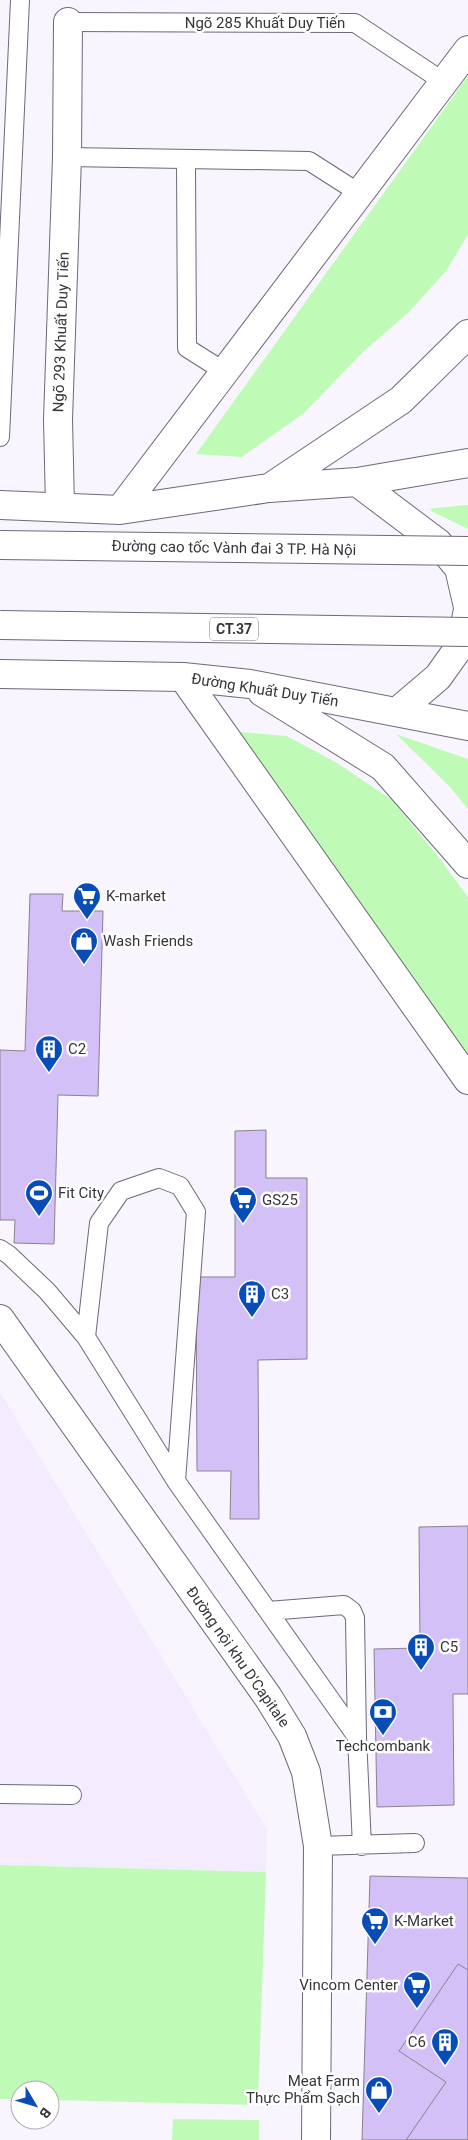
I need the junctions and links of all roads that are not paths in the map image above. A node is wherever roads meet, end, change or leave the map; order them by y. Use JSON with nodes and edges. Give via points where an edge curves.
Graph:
{"nodes":[{"id":1,"x":20,"y":0,"type":"edge"},
{"id":2,"x":68,"y":22,"type":"joint"},
{"id":3,"x":468,"y":50,"type":"edge"},
{"id":4,"x":444,"y":82,"type":"junction"},
{"id":5,"x":67,"y":156,"type":"junction"},
{"id":6,"x":186,"y":160,"type":"junction"},
{"id":7,"x":359,"y":193,"type":"junction"},
{"id":8,"x":468,"y":334,"type":"edge"},
{"id":9,"x":3,"y":343,"type":"edge"},
{"id":10,"x":225,"y":372,"type":"junction"},
{"id":11,"x":0,"y":437,"type":"edge"},
{"id":12,"x":468,"y":463,"type":"edge"},
{"id":13,"x":357,"y":482,"type":"junction"},
{"id":14,"x":269,"y":488,"type":"junction"},
{"id":15,"x":0,"y":505,"type":"edge"},
{"id":16,"x":60,"y":506,"type":"junction"},
{"id":17,"x":120,"y":510,"type":"junction"},
{"id":18,"x":0,"y":545,"type":"edge"},
{"id":19,"x":468,"y":551,"type":"edge"},
{"id":20,"x":468,"y":609,"type":"edge"},
{"id":21,"x":0,"y":626,"type":"edge"},
{"id":22,"x":468,"y":632,"type":"edge"},
{"id":23,"x":0,"y":674,"type":"edge"},
{"id":24,"x":183,"y":677,"type":"junction"},
{"id":25,"x":250,"y":684,"type":"junction"},
{"id":26,"x":398,"y":711,"type":"junction"},
{"id":27,"x":468,"y":726,"type":"edge"},
{"id":28,"x":468,"y":864,"type":"edge"},
{"id":29,"x":468,"y":1080,"type":"edge"},
{"id":30,"x":0,"y":1250,"type":"edge"},
{"id":31,"x":0,"y":1319,"type":"edge"},
{"id":32,"x":86,"y":1337,"type":"junction"},
{"id":33,"x":176,"y":1481,"type":"junction"},
{"id":34,"x":268,"y":1611,"type":"junction"},
{"id":35,"x":356,"y":1737,"type":"junction"},
{"id":36,"x":0,"y":1794,"type":"edge"},
{"id":37,"x":72,"y":1795,"type":"dead end"},
{"id":38,"x":415,"y":1844,"type":"dead end"},
{"id":39,"x":318,"y":1846,"type":"junction"},
{"id":40,"x":362,"y":1846,"type":"junction"},
{"id":41,"x":316,"y":2140,"type":"edge"}],
"edges":[{"from":1,"to":9,"type":"lane"},
{"from":2,"to":4,"type":"lane","name":"Ngõ 285 Khuất Duy Tiến","via":[[355,23]]},
{"from":2,"to":5,"type":"main road","name":"Ngõ 293 Khuất Duy Tiến"},
{"from":3,"to":4,"type":"main road"},
{"from":4,"to":7,"type":"main road"},
{"from":5,"to":6,"type":"lane"},
{"from":5,"to":16,"type":"main road","name":"Ngõ 293 Khuất Duy Tiến","via":[[58,420]]},
{"from":6,"to":7,"type":"lane","via":[[309,162]]},
{"from":6,"to":10,"type":"lane","via":[[187,348]]},
{"from":7,"to":10,"type":"main road"},
{"from":8,"to":14,"type":"main road","via":[[401,400]]},
{"from":9,"to":11,"type":"lane"},
{"from":10,"to":17,"type":"main road"},
{"from":12,"to":13,"type":"main road"},
{"from":13,"to":14,"type":"main road"},
{"from":13,"to":20,"type":"main road","via":[[438,543],[459,568]]},
{"from":14,"to":17,"type":"main road"},
{"from":15,"to":16,"type":"main road"},
{"from":16,"to":17,"type":"main road"},
{"from":18,"to":19,"type":"main road","name":"Đường cao tốc Vành đai 3 TP. Hà Nội","bridge":true},
{"from":20,"to":26,"type":"main road","via":[[460,646],[438,677]]},
{"from":21,"to":22,"type":"main road","number":"CT.37","bridge":true},
{"from":23,"to":24,"type":"main road","name":"Đường Khuất Duy Tiến"},
{"from":24,"to":25,"type":"main road","name":"Đường Khuất Duy Tiến"},
{"from":24,"to":29,"type":"main road"},
{"from":25,"to":26,"type":"main road","name":"Đường Khuất Duy Tiến"},
{"from":25,"to":28,"type":"main road","via":[[383,767]]},
{"from":26,"to":27,"type":"main road","name":"Đường Khuất Duy Tiến"},
{"from":30,"to":32,"type":"lane","via":[[47,1292]]},
{"from":31,"to":39,"type":"main road","name":"Đường nội khu D'Capitale","via":[[240,1656],[292,1736],[306,1772]]},
{"from":32,"to":33,"type":"lane"},
{"from":32,"to":33,"type":"lane","via":[[99,1223],[121,1191],[158,1178],[180,1186],[196,1212]]},
{"from":33,"to":34,"type":"lane"},
{"from":34,"to":35,"type":"lane"},
{"from":34,"to":35,"type":"lane","via":[[344,1605],[352,1611],[355,1618]]},
{"from":35,"to":40,"type":"lane"},
{"from":36,"to":37,"type":"lane"},
{"from":38,"to":40,"type":"lane"},
{"from":39,"to":40,"type":"lane"},
{"from":39,"to":41,"type":"main road","name":"Đường nội khu D'Capitale"}]}
